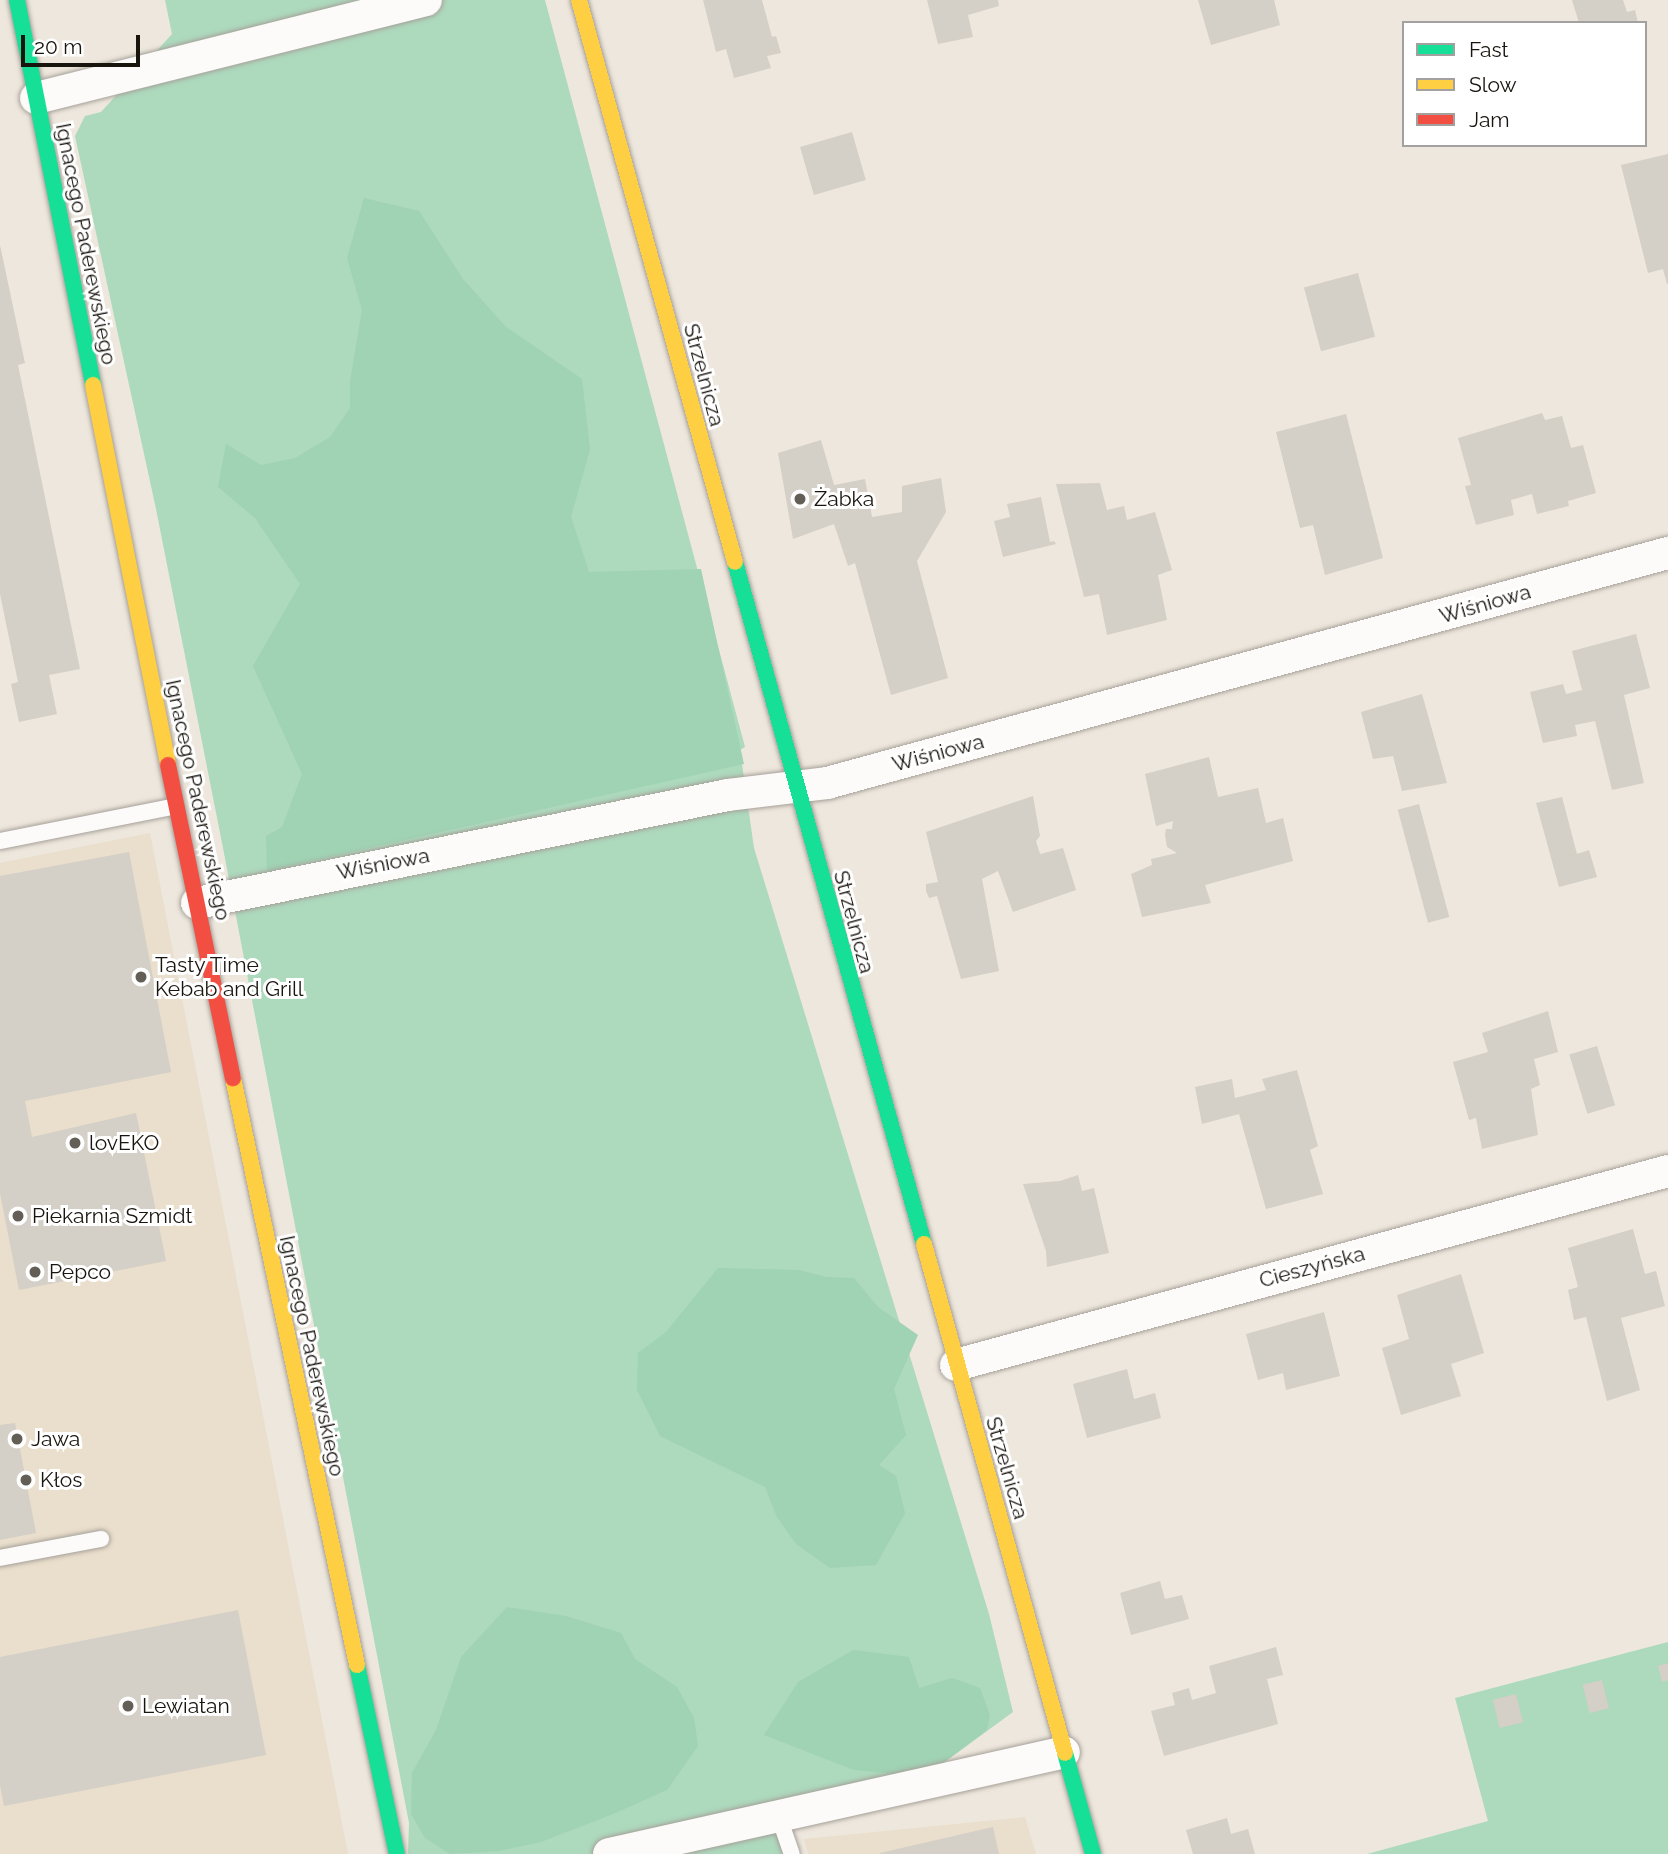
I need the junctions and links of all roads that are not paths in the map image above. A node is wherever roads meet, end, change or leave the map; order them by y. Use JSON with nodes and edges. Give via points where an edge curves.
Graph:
{"nodes":[{"id":1,"x":17,"y":0,"type":"edge"},
{"id":2,"x":426,"y":0,"type":"edge"},
{"id":3,"x":579,"y":0,"type":"edge"},
{"id":4,"x":36,"y":98,"type":"junction"},
{"id":5,"x":1668,"y":553,"type":"edge"},
{"id":6,"x":796,"y":786,"type":"junction"},
{"id":7,"x":176,"y":806,"type":"junction"},
{"id":8,"x":0,"y":841,"type":"edge"},
{"id":9,"x":197,"y":903,"type":"junction"},
{"id":10,"x":1668,"y":1171,"type":"edge"},
{"id":11,"x":956,"y":1365,"type":"junction"},
{"id":12,"x":101,"y":1539,"type":"dead end"},
{"id":13,"x":0,"y":1558,"type":"edge"},
{"id":14,"x":1064,"y":1752,"type":"junction"},
{"id":15,"x":779,"y":1817,"type":"junction"},
{"id":16,"x":397,"y":1854,"type":"edge"},
{"id":17,"x":609,"y":1854,"type":"edge"},
{"id":18,"x":792,"y":1854,"type":"edge"},
{"id":19,"x":1093,"y":1854,"type":"edge"}],
"edges":[{"from":1,"to":4,"type":"street","name":"Ignacego Paderewskiego"},
{"from":2,"to":4,"type":"street"},
{"from":3,"to":6,"type":"street","name":"Strzelnicza"},
{"from":4,"to":7,"type":"street","name":"Ignacego Paderewskiego"},
{"from":5,"to":6,"type":"street","name":"Wiśniowa","via":[[840,779]]},
{"from":6,"to":9,"type":"street","name":"Wiśniowa","via":[[728,795]]},
{"from":6,"to":11,"type":"street","name":"Strzelnicza"},
{"from":7,"to":8,"type":"lane"},
{"from":7,"to":9,"type":"street","name":"Ignacego Paderewskiego"},
{"from":9,"to":16,"type":"street","name":"Ignacego Paderewskiego"},
{"from":10,"to":11,"type":"street","name":"Cieszyńska"},
{"from":11,"to":14,"type":"street","name":"Strzelnicza"},
{"from":12,"to":13,"type":"lane"},
{"from":14,"to":15,"type":"street"},
{"from":14,"to":19,"type":"street","name":"Strzelnicza"},
{"from":15,"to":17,"type":"street"},
{"from":15,"to":18,"type":"lane"}]}
